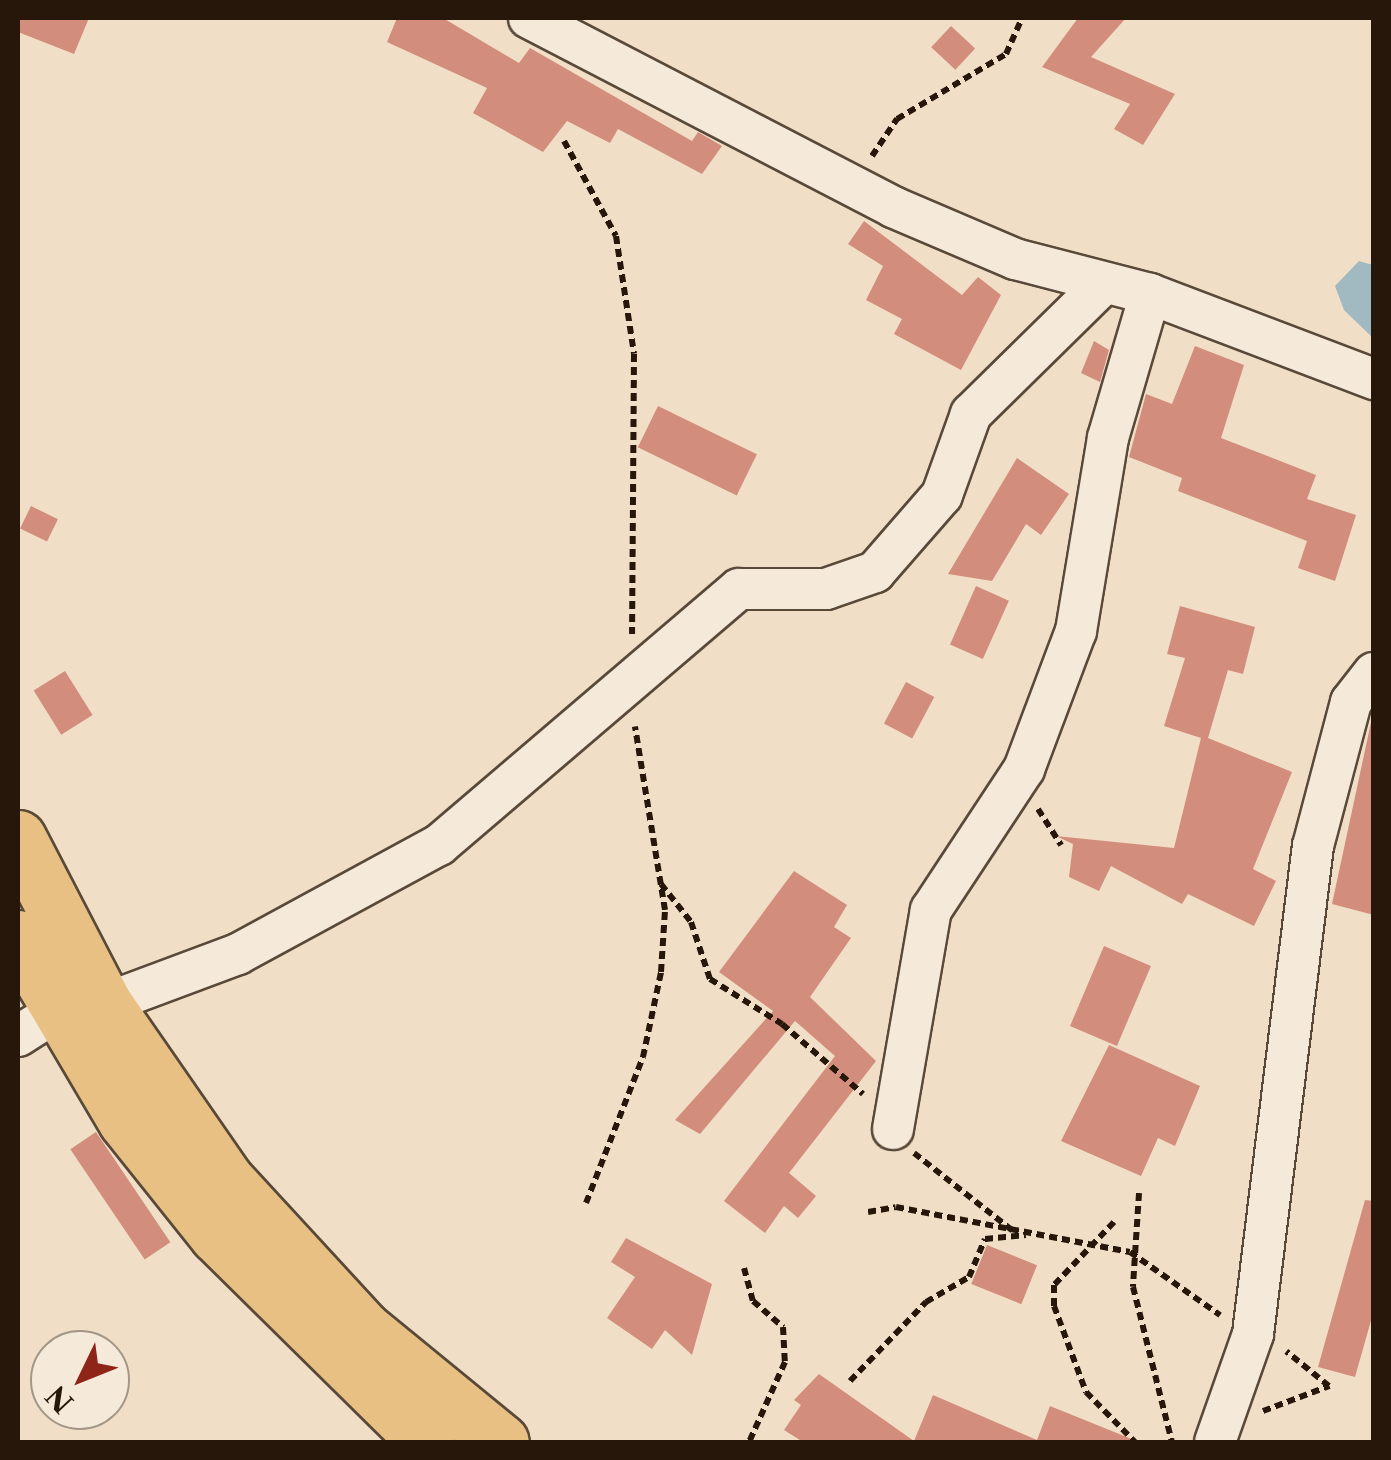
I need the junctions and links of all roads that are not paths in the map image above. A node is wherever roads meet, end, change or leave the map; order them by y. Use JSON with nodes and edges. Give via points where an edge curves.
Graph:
{"nodes":[{"id":1,"x":529,"y":18,"type":"edge"},
{"id":2,"x":1099,"y":288,"type":"junction"},
{"id":3,"x":1150,"y":294,"type":"junction"},
{"id":4,"x":1374,"y":379,"type":"edge"},
{"id":5,"x":1374,"y":673,"type":"edge"},
{"id":6,"x":18,"y":838,"type":"edge"},
{"id":7,"x":18,"y":938,"type":"edge"},
{"id":8,"x":59,"y":1017,"type":"edge"},
{"id":9,"x":892,"y":1129,"type":"road end"},
{"id":10,"x":1218,"y":1436,"type":"edge"},
{"id":11,"x":409,"y":1437,"type":"edge"},
{"id":12,"x":501,"y":1442,"type":"edge"}],
"edges":[{"from":1,"to":2,"type":"street","via":[[853,187]]},
{"from":2,"to":3,"type":"street"},
{"from":2,"to":8,"type":"street","via":[[971,414],[942,495],[875,572],[826,589],[738,589],[439,845],[238,954]]},
{"from":3,"to":4,"type":"street"},
{"from":3,"to":9,"type":"street","via":[[1108,438],[1076,631],[1024,769],[932,910]]},
{"from":5,"to":10,"type":"street","via":[[1350,702],[1313,846],[1252,1337]]},
{"from":6,"to":8,"type":"main road"},
{"from":7,"to":8,"type":"main road"},
{"from":8,"to":11,"type":"main road","via":[[126,1121],[217,1235]]},
{"from":8,"to":12,"type":"main road","via":[[194,1136],[363,1329]]}]}
